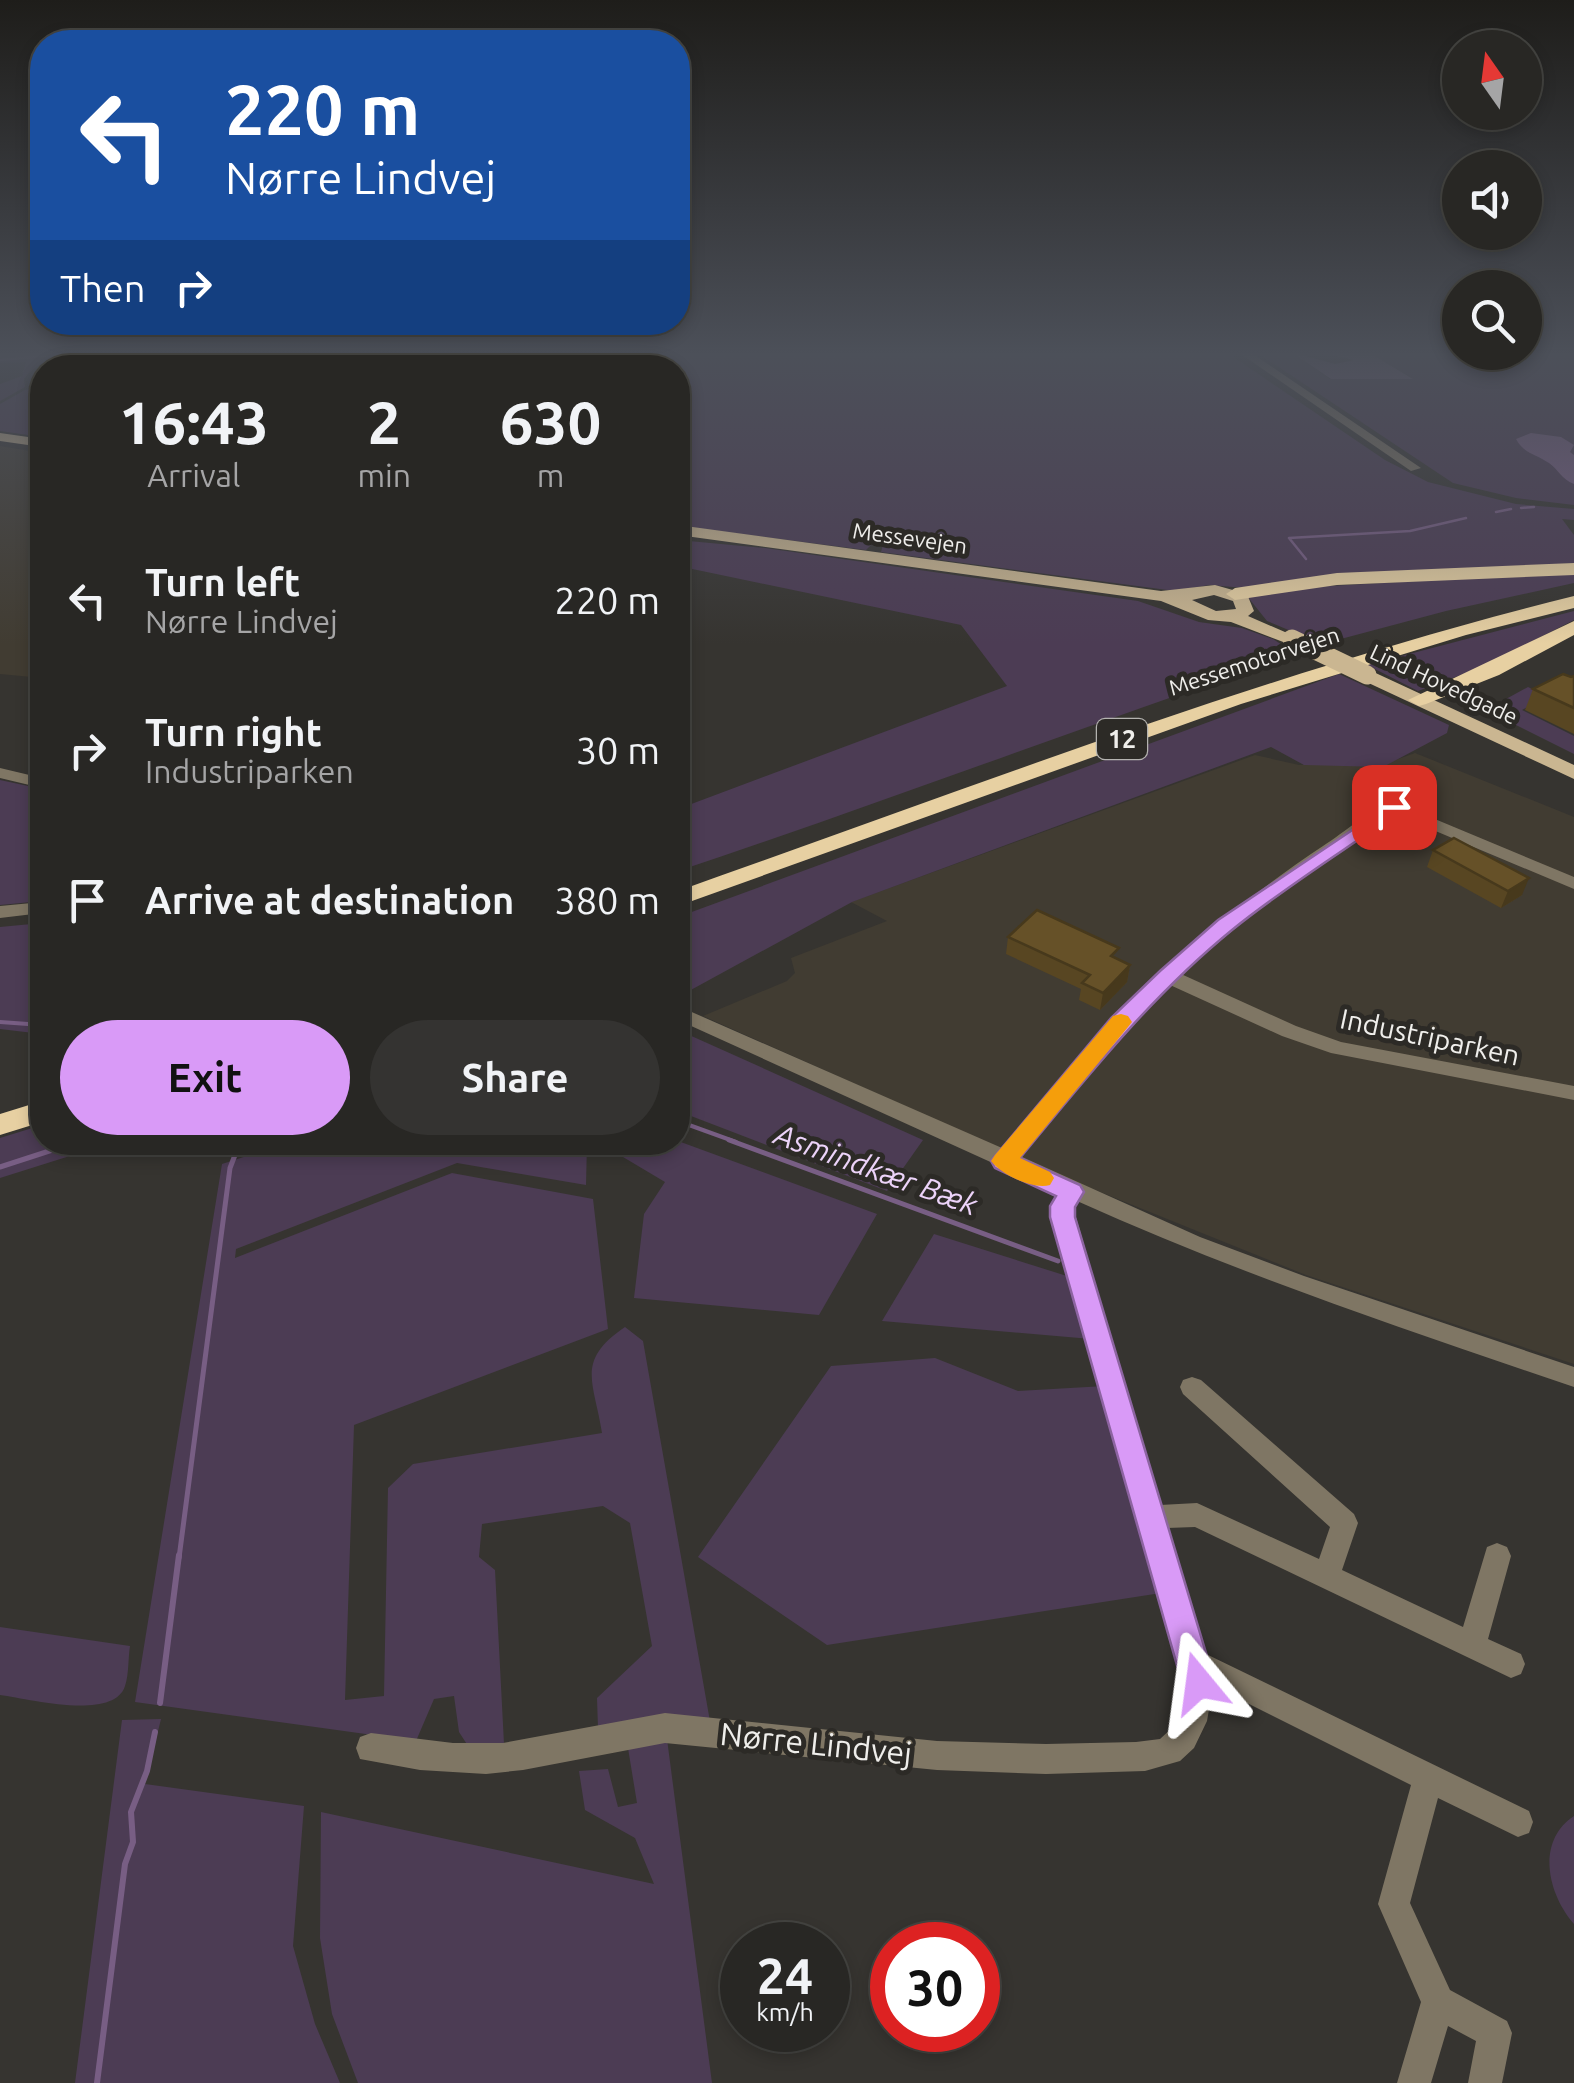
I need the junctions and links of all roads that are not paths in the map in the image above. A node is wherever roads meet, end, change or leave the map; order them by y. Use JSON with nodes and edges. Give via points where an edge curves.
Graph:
{"nodes":[{"id":1,"x":1387,"y":449,"type":"edge"},
{"id":2,"x":1415,"y":468,"type":"dead end"},
{"id":3,"x":690,"y":532,"type":"edge"},
{"id":4,"x":1574,"y":569,"type":"edge"},
{"id":5,"x":1574,"y":592,"type":"edge"},
{"id":6,"x":1188,"y":599,"type":"junction"},
{"id":7,"x":1574,"y":602,"type":"edge"},
{"id":8,"x":1237,"y":607,"type":"junction"},
{"id":9,"x":1574,"y":627,"type":"edge"},
{"id":10,"x":1419,"y":700,"type":"junction"},
{"id":11,"x":0,"y":773,"type":"edge"},
{"id":12,"x":1574,"y":773,"type":"edge"},
{"id":13,"x":30,"y":780,"type":"edge"},
{"id":14,"x":690,"y":879,"type":"edge"},
{"id":15,"x":1574,"y":884,"type":"edge"},
{"id":16,"x":690,"y":895,"type":"edge"},
{"id":17,"x":30,"y":909,"type":"edge"},
{"id":18,"x":0,"y":912,"type":"edge"},
{"id":19,"x":1168,"y":976,"type":"junction"},
{"id":20,"x":690,"y":1017,"type":"edge"},
{"id":21,"x":1574,"y":1094,"type":"edge"},
{"id":22,"x":30,"y":1098,"type":"edge"},
{"id":23,"x":0,"y":1107,"type":"edge"},
{"id":24,"x":30,"y":1115,"type":"edge"},
{"id":25,"x":0,"y":1125,"type":"edge"},
{"id":26,"x":1004,"y":1161,"type":"junction"},
{"id":27,"x":1071,"y":1192,"type":"junction"},
{"id":28,"x":1574,"y":1378,"type":"edge"},
{"id":29,"x":1192,"y":1387,"type":"dead end"},
{"id":30,"x":1150,"y":1516,"type":"junction"},
{"id":31,"x":1497,"y":1556,"type":"dead end"},
{"id":32,"x":1326,"y":1578,"type":"junction"},
{"id":33,"x":1472,"y":1646,"type":"junction"},
{"id":34,"x":1512,"y":1664,"type":"dead end"},
{"id":35,"x":1194,"y":1667,"type":"junction"},
{"id":36,"x":371,"y":1748,"type":"dead end"},
{"id":37,"x":1428,"y":1778,"type":"junction"},
{"id":38,"x":1518,"y":1822,"type":"dead end"},
{"id":39,"x":1438,"y":2002,"type":"junction"},
{"id":40,"x":1414,"y":2083,"type":"edge"},
{"id":41,"x":1485,"y":2083,"type":"edge"}],
"edges":[{"from":1,"to":2,"type":"street"},
{"from":3,"to":6,"type":"main road","name":"Messevejen"},
{"from":4,"to":8,"type":"highway","via":[[1337,579]]},
{"from":5,"to":14,"type":"highway","name":"Messemotorvejen","number":"12","via":[[1350,649]]},
{"from":6,"to":8,"type":"main road","via":[[1215,590]]},
{"from":6,"to":8,"type":"main road","name":"Lind Hovedgade","via":[[1209,616]]},
{"from":7,"to":16,"type":"highway","name":"Messemotorvejen","number":"12","via":[[1189,714]]},
{"from":8,"to":10,"type":"main road","name":"Lind Hovedgade","bridge":true},
{"from":9,"to":10,"type":"highway"},
{"from":10,"to":12,"type":"main road","name":"Lind Hovedgade"},
{"from":11,"to":13,"type":"street"},
{"from":15,"to":19,"type":"street","via":[[1394,807],[1226,924]]},
{"from":17,"to":18,"type":"street"},
{"from":19,"to":21,"type":"street","name":"Industriparken","via":[[1338,1048]]},
{"from":19,"to":26,"type":"street","via":[[1119,1023]]},
{"from":20,"to":26,"type":"street"},
{"from":22,"to":23,"type":"highway"},
{"from":24,"to":25,"type":"highway"},
{"from":26,"to":27,"type":"street"},
{"from":27,"to":28,"type":"street","via":[[1296,1283]]},
{"from":27,"to":30,"type":"street","name":"Nørre Lindvej","via":[[1062,1217]]},
{"from":29,"to":32,"type":"street","via":[[1346,1523]]},
{"from":30,"to":32,"type":"street","via":[[1197,1515]]},
{"from":30,"to":35,"type":"street","name":"Nørre Lindvej"},
{"from":31,"to":33,"type":"street"},
{"from":32,"to":33,"type":"street"},
{"from":33,"to":34,"type":"street"},
{"from":35,"to":36,"type":"street","name":"Nørre Lindvej","via":[[1198,1699],[1190,1728],[1173,1748],[1148,1755],[969,1760],[665,1728],[507,1758],[454,1760]]},
{"from":35,"to":37,"type":"street"},
{"from":37,"to":38,"type":"street"},
{"from":37,"to":39,"type":"street","via":[[1394,1904]]},
{"from":39,"to":40,"type":"street"},
{"from":39,"to":41,"type":"street","via":[[1495,2033]]}]}
